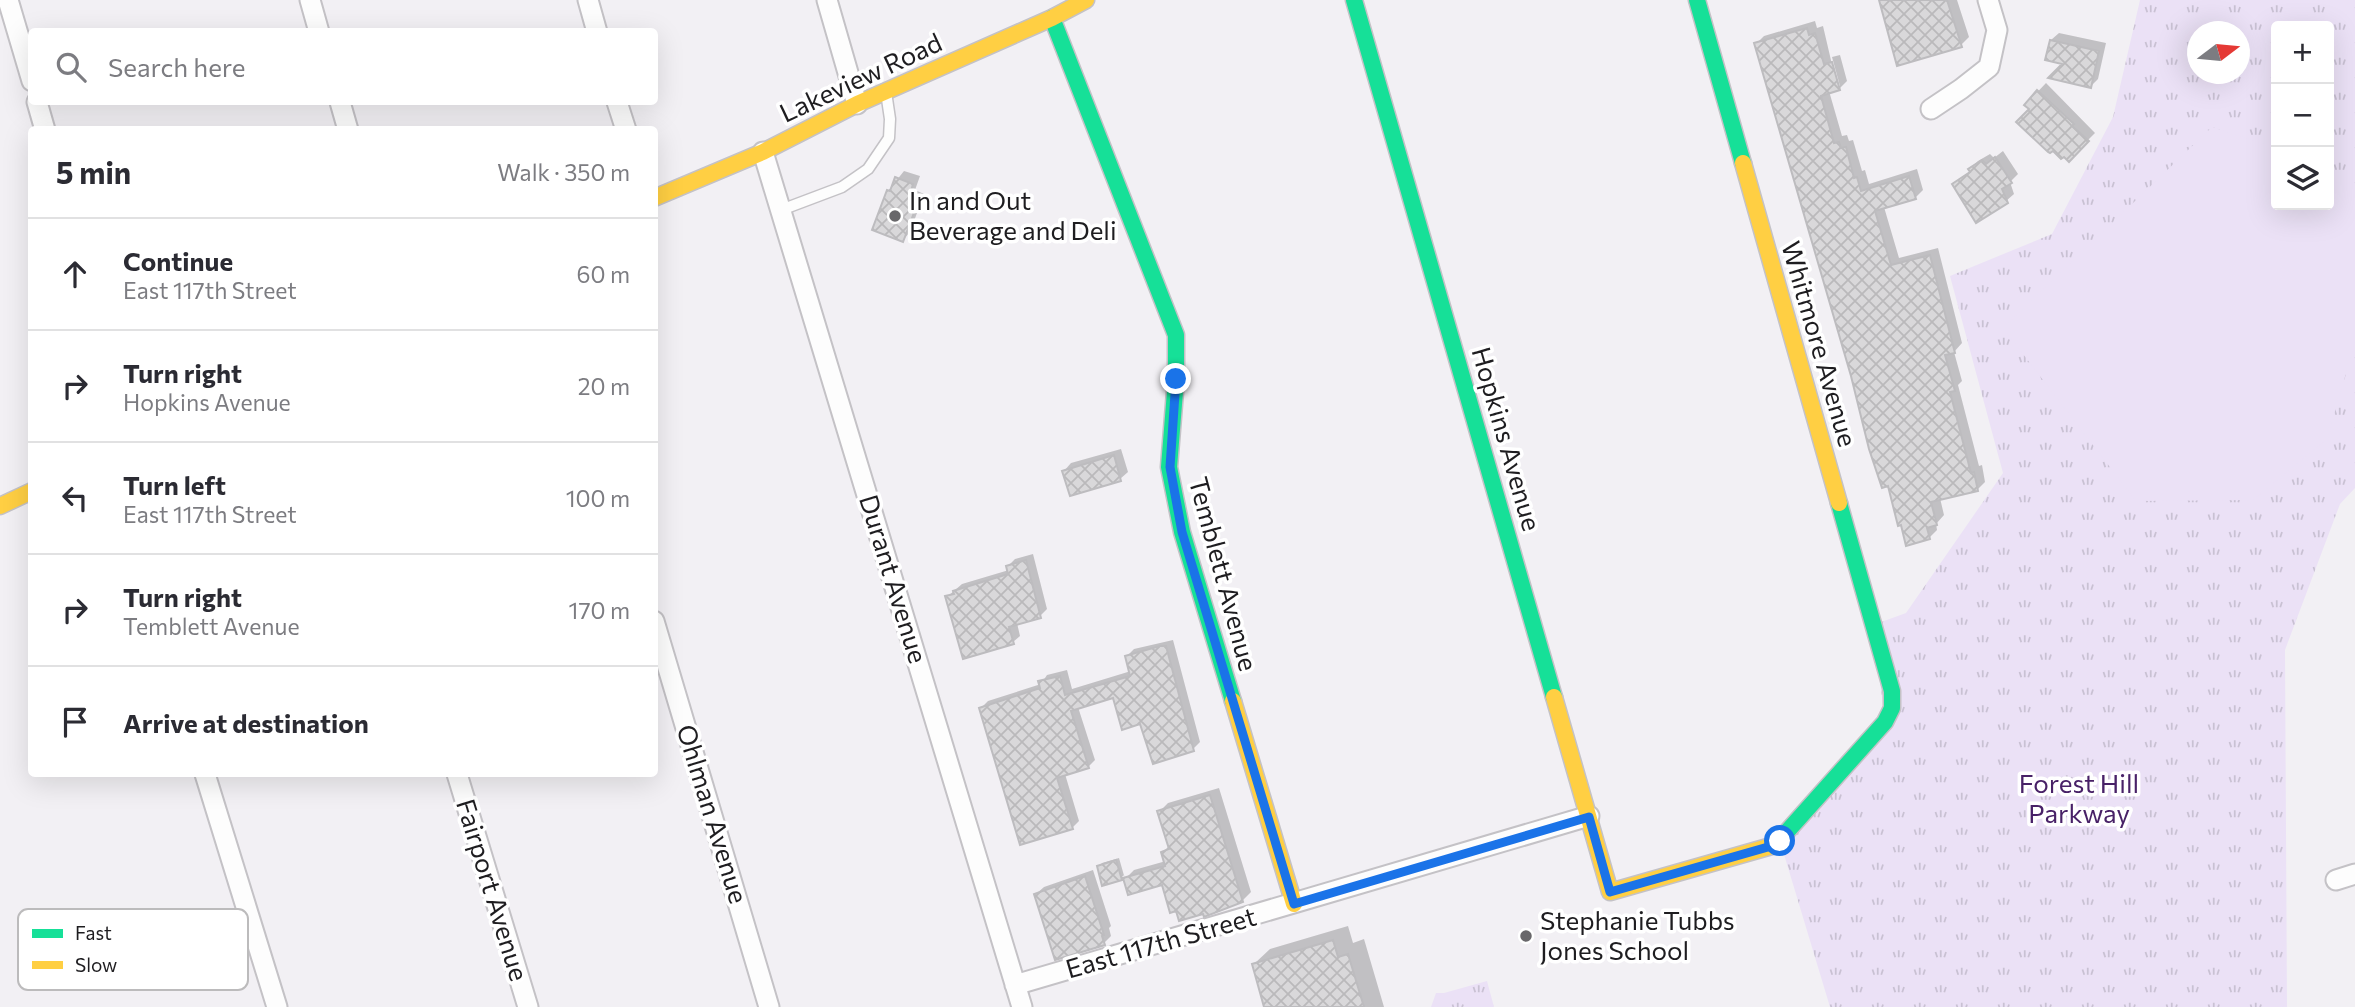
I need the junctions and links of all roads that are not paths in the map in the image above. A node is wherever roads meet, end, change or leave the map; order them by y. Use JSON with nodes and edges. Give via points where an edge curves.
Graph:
{"nodes":[{"id":1,"x":8,"y":0,"type":"edge"},
{"id":2,"x":310,"y":0,"type":"edge"},
{"id":3,"x":588,"y":0,"type":"edge"},
{"id":4,"x":827,"y":0,"type":"edge"},
{"id":5,"x":1086,"y":0,"type":"edge"},
{"id":6,"x":1354,"y":0,"type":"edge"},
{"id":7,"x":1697,"y":0,"type":"edge"},
{"id":8,"x":1988,"y":0,"type":"edge"},
{"id":9,"x":1060,"y":9,"type":"edge"},
{"id":10,"x":318,"y":28,"type":"edge"},
{"id":11,"x":596,"y":28,"type":"edge"},
{"id":12,"x":28,"y":68,"type":"edge"},
{"id":13,"x":886,"y":91,"type":"junction"},
{"id":14,"x":857,"y":104,"type":"junction"},
{"id":15,"x":38,"y":105,"type":"edge"},
{"id":16,"x":341,"y":105,"type":"edge"},
{"id":17,"x":618,"y":105,"type":"edge"},
{"id":18,"x":1931,"y":108,"type":"dead end"},
{"id":19,"x":45,"y":126,"type":"edge"},
{"id":20,"x":347,"y":126,"type":"edge"},
{"id":21,"x":625,"y":126,"type":"edge"},
{"id":22,"x":764,"y":152,"type":"junction"},
{"id":23,"x":658,"y":196,"type":"edge"},
{"id":24,"x":781,"y":210,"type":"junction"},
{"id":25,"x":28,"y":493,"type":"edge"},
{"id":26,"x":0,"y":506,"type":"edge"},
{"id":27,"x":658,"y":634,"type":"edge"},
{"id":28,"x":206,"y":777,"type":"edge"},
{"id":29,"x":458,"y":777,"type":"edge"},
{"id":30,"x":1589,"y":817,"type":"junction"},
{"id":31,"x":1610,"y":892,"type":"joint"},
{"id":32,"x":1294,"y":904,"type":"junction"},
{"id":33,"x":247,"y":909,"type":"edge"},
{"id":34,"x":248,"y":913,"type":"edge"},
{"id":35,"x":1015,"y":985,"type":"junction"},
{"id":36,"x":277,"y":1007,"type":"edge"},
{"id":37,"x":527,"y":1007,"type":"edge"},
{"id":38,"x":769,"y":1007,"type":"edge"},
{"id":39,"x":1022,"y":1007,"type":"edge"}],
"edges":[{"from":1,"to":12,"type":"street"},
{"from":2,"to":10,"type":"street"},
{"from":3,"to":11,"type":"street"},
{"from":4,"to":14,"type":"street"},
{"from":5,"to":9,"type":"street","name":"Lakeview Road"},
{"from":6,"to":30,"type":"street","name":"Hopkins Avenue"},
{"from":7,"to":31,"type":"street","name":"Whitmore Avenue","via":[[1893,702],[1885,722],[1775,845]]},
{"from":8,"to":18,"type":"street","via":[[1997,30],[1989,67]]},
{"from":9,"to":13,"type":"street","name":"Lakeview Road"},
{"from":9,"to":32,"type":"street","name":"Temblett Avenue","via":[[1176,335],[1170,467],[1182,532]]},
{"from":13,"to":14,"type":"street","name":"Lakeview Road"},
{"from":13,"to":24,"type":"lane","via":[[889,138],[868,169],[842,187]]},
{"from":14,"to":22,"type":"street","name":"Lakeview Road"},
{"from":15,"to":19,"type":"street"},
{"from":16,"to":20,"type":"street"},
{"from":17,"to":21,"type":"street"},
{"from":22,"to":23,"type":"street","name":"Lakeview Road"},
{"from":22,"to":24,"type":"street","name":"Durant Avenue"},
{"from":24,"to":35,"type":"street","name":"Durant Avenue"},
{"from":25,"to":26,"type":"street"},
{"from":27,"to":38,"type":"street","name":"Ohlman Avenue"},
{"from":28,"to":33,"type":"street"},
{"from":29,"to":37,"type":"street","name":"Fairport Avenue"},
{"from":30,"to":31,"type":"street","name":"Hopkins Avenue"},
{"from":30,"to":32,"type":"street","name":"East 117th Street"},
{"from":32,"to":35,"type":"street","name":"East 117th Street"},
{"from":34,"to":36,"type":"street"},
{"from":35,"to":39,"type":"street","name":"Durant Avenue"}]}
